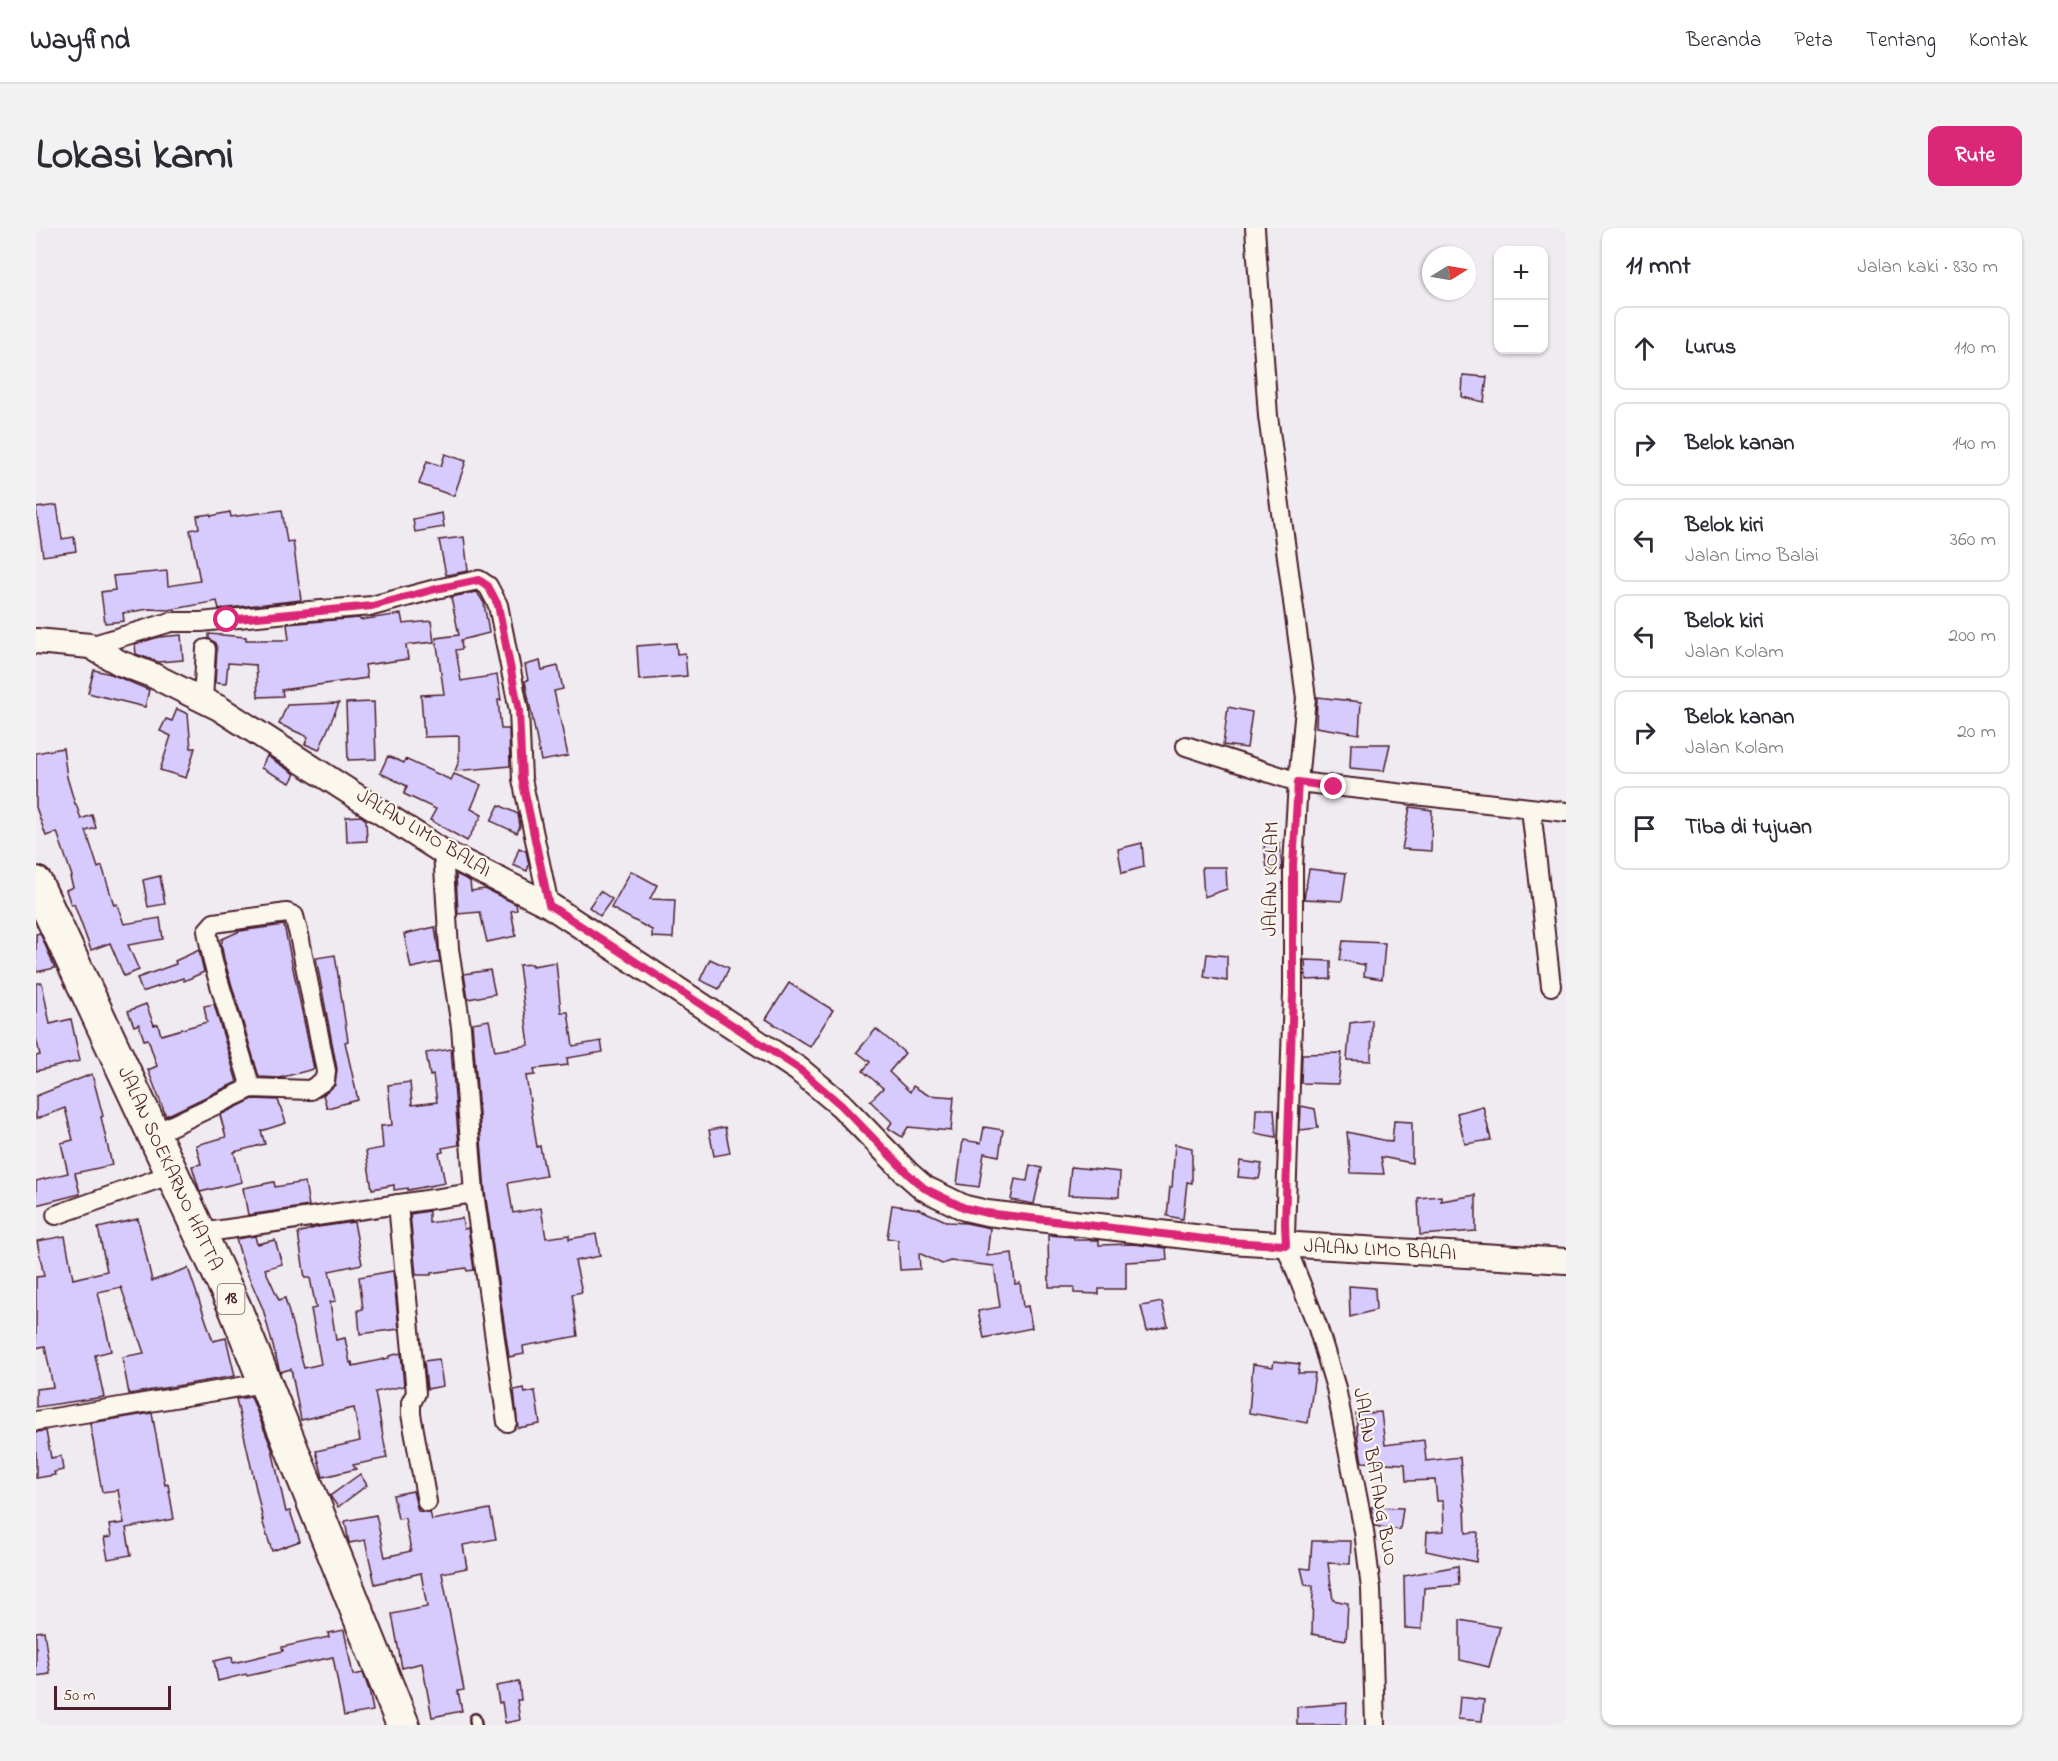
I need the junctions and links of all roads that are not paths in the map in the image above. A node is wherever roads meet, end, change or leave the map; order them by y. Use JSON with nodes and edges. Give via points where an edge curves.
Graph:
{"nodes":[{"id":1,"x":1256,"y":228,"type":"edge"},
{"id":2,"x":36,"y":641,"type":"edge"},
{"id":3,"x":90,"y":646,"type":"junction"},
{"id":4,"x":206,"y":650,"type":"dead end"},
{"id":5,"x":204,"y":700,"type":"junction"},
{"id":6,"x":1186,"y":746,"type":"dead end"},
{"id":7,"x":1298,"y":782,"type":"junction"},
{"id":8,"x":1531,"y":809,"type":"junction"},
{"id":9,"x":1566,"y":812,"type":"edge"},
{"id":10,"x":443,"y":852,"type":"junction"},
{"id":11,"x":36,"y":883,"type":"edge"},
{"id":12,"x":549,"y":905,"type":"junction"},
{"id":13,"x":44,"y":917,"type":"edge"},
{"id":14,"x":1551,"y":986,"type":"dead end"},
{"id":15,"x":251,"y":1088,"type":"junction"},
{"id":16,"x":154,"y":1134,"type":"junction"},
{"id":17,"x":172,"y":1174,"type":"junction"},
{"id":18,"x":474,"y":1193,"type":"junction"},
{"id":19,"x":398,"y":1204,"type":"junction"},
{"id":20,"x":56,"y":1215,"type":"dead end"},
{"id":21,"x":201,"y":1233,"type":"junction"},
{"id":22,"x":1286,"y":1245,"type":"junction"},
{"id":23,"x":1566,"y":1261,"type":"edge"},
{"id":24,"x":264,"y":1383,"type":"junction"},
{"id":25,"x":36,"y":1421,"type":"edge"},
{"id":26,"x":507,"y":1422,"type":"dead end"},
{"id":27,"x":427,"y":1502,"type":"dead end"},
{"id":28,"x":403,"y":1725,"type":"edge"},
{"id":29,"x":1375,"y":1725,"type":"edge"}],
"edges":[{"from":1,"to":7,"type":"street","name":"JALAN KOLAM","via":[[1268,416],[1305,682],[1306,711]]},
{"from":2,"to":3,"type":"street","name":"JALAN LIMO BALAI"},
{"from":3,"to":5,"type":"street","name":"JALAN LIMO BALAI"},
{"from":3,"to":12,"type":"street","via":[[171,622],[372,606],[479,580],[488,586],[498,605],[519,711],[522,779]]},
{"from":4,"to":5,"type":"street"},
{"from":5,"to":10,"type":"street","name":"JALAN LIMO BALAI"},
{"from":6,"to":7,"type":"street"},
{"from":7,"to":8,"type":"street"},
{"from":7,"to":22,"type":"street","name":"JALAN KOLAM"},
{"from":8,"to":9,"type":"street"},
{"from":8,"to":14,"type":"street"},
{"from":10,"to":12,"type":"street","name":"JALAN LIMO BALAI"},
{"from":10,"to":18,"type":"street"},
{"from":11,"to":13,"type":"highway","name":"JALAN SOEKARNO HATTA","number":"18"},
{"from":12,"to":22,"type":"street","name":"JALAN LIMO BALAI","via":[[798,1068],[841,1105],[908,1174],[944,1199],[987,1213],[1229,1242]]},
{"from":13,"to":16,"type":"highway","name":"JALAN SOEKARNO HATTA","number":"18"},
{"from":15,"to":15,"type":"street","via":[[310,1090],[325,1080],[299,935],[294,916],[287,913],[214,923],[207,931]]},
{"from":15,"to":16,"type":"street"},
{"from":16,"to":17,"type":"highway","name":"JALAN SOEKARNO HATTA","number":"18"},
{"from":17,"to":20,"type":"street"},
{"from":17,"to":21,"type":"highway","name":"JALAN SOEKARNO HATTA","number":"18"},
{"from":18,"to":19,"type":"street"},
{"from":18,"to":26,"type":"street"},
{"from":19,"to":21,"type":"street"},
{"from":19,"to":27,"type":"street","via":[[416,1394],[411,1414]]},
{"from":21,"to":24,"type":"highway","name":"JALAN SOEKARNO HATTA","number":"18"},
{"from":22,"to":23,"type":"street","name":"JALAN LIMO BALAI"},
{"from":22,"to":29,"type":"street","name":"JALAN BATANG BUO","via":[[1336,1388],[1363,1521],[1371,1589]]},
{"from":24,"to":25,"type":"street"},
{"from":24,"to":28,"type":"highway","name":"JALAN SOEKARNO HATTA","number":"18"}]}
